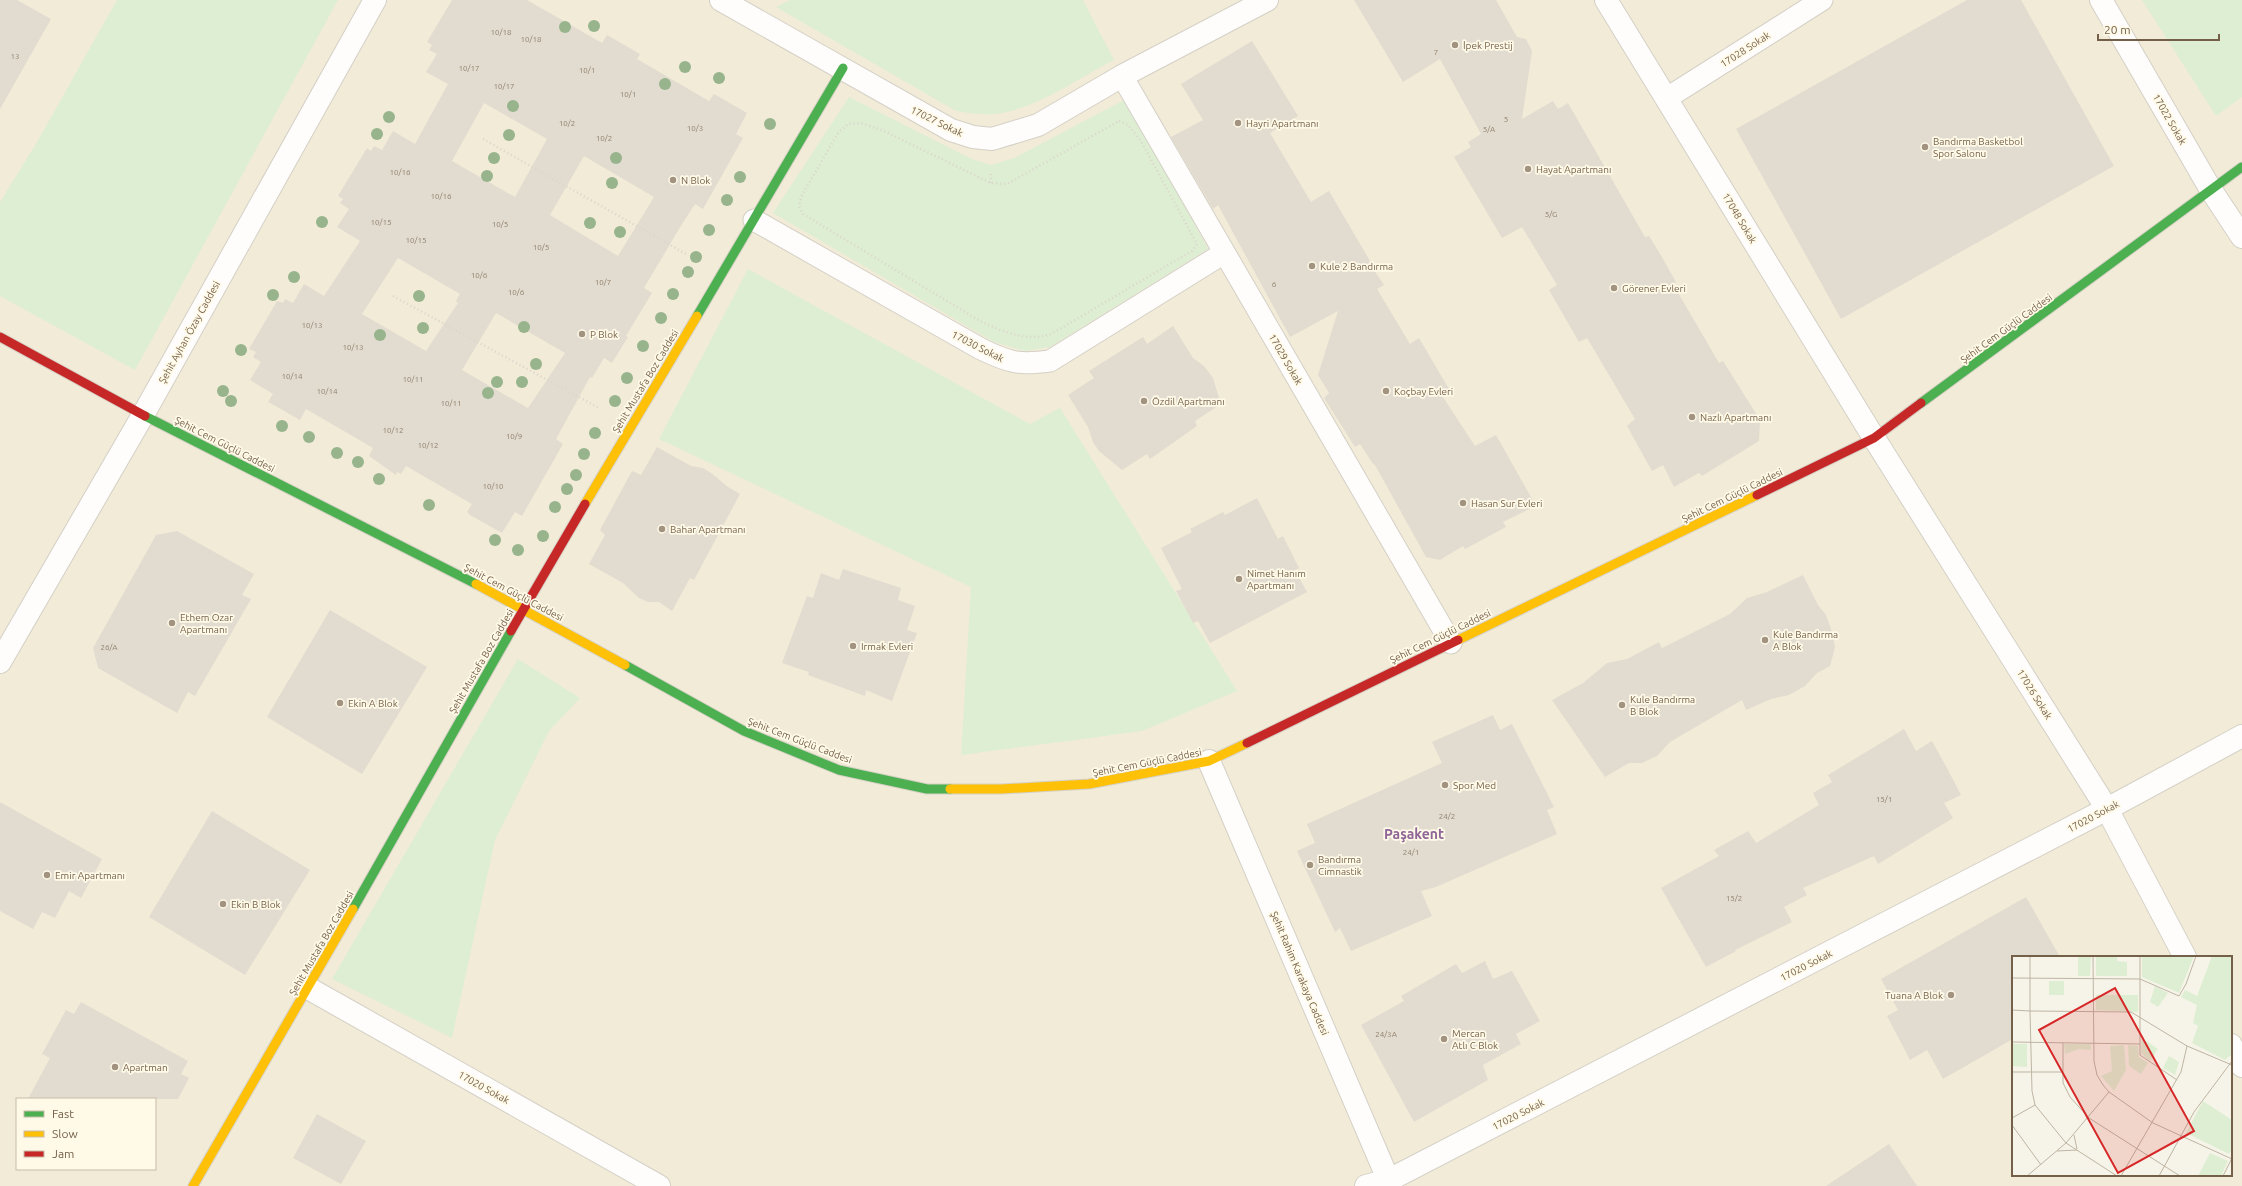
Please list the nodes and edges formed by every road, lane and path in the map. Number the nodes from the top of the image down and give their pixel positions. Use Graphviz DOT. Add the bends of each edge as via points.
graph roads {
  1 [pos="375,0"];
  2 [pos="721,0"];
  3 [pos="1267,0"];
  4 [pos="1606,0"];
  5 [pos="1822,0"];
  6 [pos="2100,0"];
  7 [pos="843,68"];
  8 [pos="1122,76"];
  9 [pos="1668,98"];
  10 [pos="483,139"];
  11 [pos="2242,167"];
  12 [pos="815,171"];
  13 [pos="2211,190"];
  14 [pos="754,220"];
  15 [pos="2242,237"];
  16 [pos="1224,253"];
  17 [pos="686,254"];
  18 [pos="393,296"];
  19 [pos="0,337"];
  20 [pos="599,408"];
  21 [pos="143,415"];
  22 [pos="1874,438"];
  23 [pos="524,608"];
  24 [pos="1451,643"];
  25 [pos="0,662"];
  26 [pos="2242,736"];
  27 [pos="1209,761"];
  28 [pos="2108,809"];
  29 [pos="2184,956"];
  30 [pos="308,988"];
  31 [pos="2232,1047"];
  32 [pos="2242,1066"];
  33 [pos="1390,1183"];
  34 [pos="193,1186"];
  35 [pos="659,1186"];
  36 [pos="1366,1186"];
  1 -- 21 [label="street, Şehit Ayhan Özay Caddesi"];
  2 -- 7 [label="street, 17027 Sokak"];
  3 -- 8 [label="street, 17027 Sokak"];
  4 -- 9 [label="street, 17048 Sokak"];
  5 -- 9 [label="lane, 17028 Sokak"];
  6 -- 13 [label="street, 17022 Sokak"];
  7 -- 8 [label="street, 17027 Sokak" via="951,130 973,137 992,139 1038,125"];
  7 -- 14 [label="street, Şehit Mustafa Boz Caddesi"];
  8 -- 16 [label="lane, 17029 Sokak"];
  9 -- 22 [label="street, 17048 Sokak"];
  10 -- 17 [label="path"];
  11 -- 13 [label="street, Şehit Cem Güçlü Caddesi"];
  12 -- 12 [label="path" via="838,133 848,124 861,123 882,130 991,183 1007,184 1119,121 1128,125 1141,140 1197,244 1192,251 1053,333 1041,338 1030,338 1003,332 980,321 803,214 799,206 801,198"];
  13 -- 15 [label="street, 17022 Sokak"];
  13 -- 22 [label="street, Şehit Cem Güçlü Caddesi"];
  14 -- 16 [label="lane, 17030 Sokak" via="982,349 1004,360 1025,365 1050,361"];
  14 -- 23 [label="street, Şehit Mustafa Boz Caddesi"];
  16 -- 24 [label="lane, 17029 Sokak"];
  18 -- 20 [label="path"];
  19 -- 21 [label="street, Şehit Cem Güçlü Caddesi"];
  21 -- 23 [label="street, Şehit Cem Güçlü Caddesi"];
  21 -- 25 [label="street, Şehit Ayhan Özay Caddesi"];
  22 -- 24 [label="street, Şehit Cem Güçlü Caddesi"];
  22 -- 28 [label="street, 17026 Sokak"];
  23 -- 27 [label="street, Şehit Cem Güçlü Caddesi" via="744,731 839,770 927,789 1001,789 1089,784"];
  23 -- 30 [label="street, Şehit Mustafa Boz Caddesi"];
  24 -- 27 [label="street, Şehit Cem Güçlü Caddesi"];
  26 -- 28 [label="street, 17020 Sokak"];
  27 -- 33 [label="street, Şehit Rahim Karakaya Caddesi"];
  28 -- 29 [label="street, 17026 Sokak"];
  28 -- 33 [label="street, 17020 Sokak"];
  30 -- 34 [label="street, Şehit Mustafa Boz Caddesi"];
  30 -- 35 [label="street, 17020 Sokak"];
  31 -- 32 [label="street"];
  33 -- 36 [label="street, 17020 Sokak"];
}
